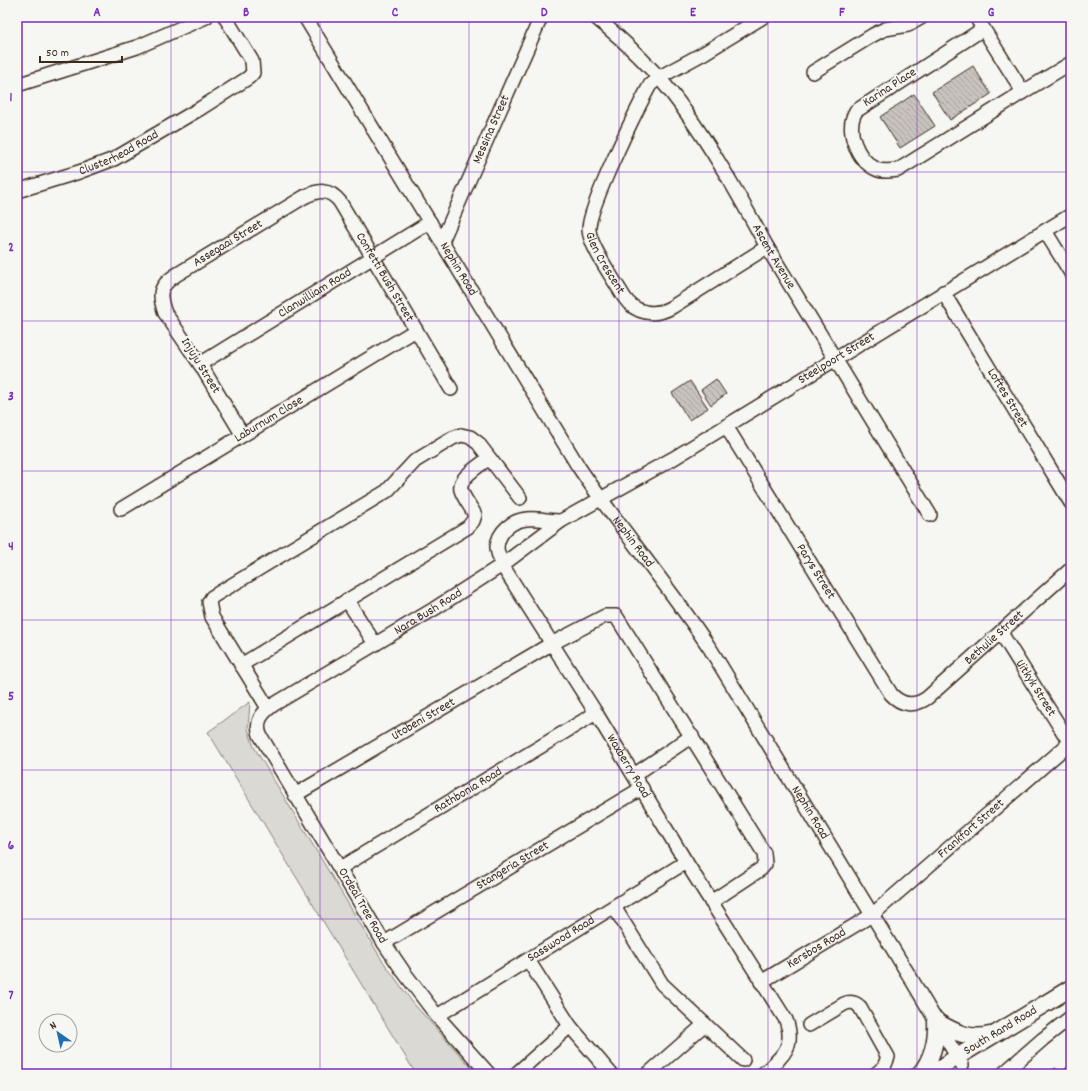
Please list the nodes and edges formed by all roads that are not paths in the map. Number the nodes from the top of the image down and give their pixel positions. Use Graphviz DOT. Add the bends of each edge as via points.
graph roads {
  1 [pos="206,17"];
  2 [pos="225,17"];
  3 [pos="305,17"];
  4 [pos="541,17"];
  5 [pos="595,17"];
  6 [pos="763,17"];
  7 [pos="922,17"];
  8 [pos="976,17"];
  9 [pos="983,29"];
  10 [pos="1071,63"];
  11 [pos="813,72"];
  12 [pos="658,78"];
  13 [pos="17,85"];
  14 [pos="1023,92"];
  15 [pos="17,191"];
  16 [pos="304,197"];
  17 [pos="1071,215"];
  18 [pos="430,222"];
  19 [pos="1045,231"];
  20 [pos="442,241"];
  21 [pos="767,248"];
  22 [pos="372,258"];
  23 [pos="1071,273"];
  24 [pos="943,292"];
  25 [pos="161,296"];
  26 [pos="416,330"];
  27 [pos="835,359"];
  28 [pos="200,364"];
  29 [pos="451,389"];
  30 [pos="726,426"];
  31 [pos="242,434"];
  32 [pos="489,458"];
  33 [pos="520,498"];
  34 [pos="601,499"];
  35 [pos="1071,503"];
  36 [pos="121,509"];
  37 [pos="930,515"];
  38 [pos="561,521"];
  39 [pos="502,565"];
  40 [pos="1071,569"];
  41 [pos="347,600"];
  42 [pos="1000,634"];
  43 [pos="375,644"];
  44 [pos="551,644"];
  45 [pos="242,665"];
  46 [pos="916,704"];
  47 [pos="268,708"];
  48 [pos="596,713"];
  49 [pos="258,724"];
  50 [pos="692,736"];
  51 [pos="1070,743"];
  52 [pos="634,775"];
  53 [pos="642,788"];
  54 [pos="295,795"];
  55 [pos="686,862"];
  56 [pos="340,868"];
  57 [pos="711,902"];
  58 [pos="614,907"];
  59 [pos="872,915"];
  60 [pos="384,943"];
  61 [pos="528,960"];
  62 [pos="762,982"];
  63 [pos="1071,988"];
  64 [pos="1071,999"];
  65 [pos="437,1016"];
  66 [pos="1071,1017"];
  67 [pos="937,1021"];
  68 [pos="705,1024"];
  69 [pos="809,1025"];
  70 [pos="570,1026"];
  71 [pos="998,1033"];
  72 [pos="743,1060"];
  73 [pos="959,1061"];
  74 [pos="517,1073"];
  75 [pos="489,1074"];
  76 [pos="611,1074"];
  77 [pos="648,1074"];
  78 [pos="763,1074"];
  79 [pos="876,1074"];
  80 [pos="920,1074"];
  81 [pos="932,1074"];
  82 [pos="948,1074"];
  83 [pos="1003,1074"];
  1 -- 13 [label="street" via="137,47"];
  2 -- 15 [label="street, Clusterhead Road" via="252,61 253,73 241,84 114,159"];
  3 -- 18 [label="street, Nephin Road"];
  4 -- 20 [label="street, Messina Street"];
  5 -- 12 [label="street, Ascent Avenue" via="622,39"];
  6 -- 12 [label="street" via="704,54"];
  7 -- 11 [label="street" via="908,25 886,29 873,35"];
  8 -- 9 [label="street"];
  9 -- 14 [label="street"];
  9 -- 14 [label="street, Karina Place" via="856,111 851,126 859,152 875,169 898,170"];
  10 -- 14 [label="street, Karina Place"];
  12 -- 21 [label="street, Ascent Avenue" via="680,104 705,142 748,211"];
  12 -- 21 [label="street, Glen Crescent" via="647,91 594,206 589,225 592,243 627,302 644,312 660,313"];
  16 -- 22 [label="street, Confetti Bush Street" via="320,191 335,196"];
  16 -- 25 [label="street, Assegaai Street" via="168,280 162,287"];
  17 -- 19 [label="street, Steelpoort Street"];
  18 -- 20 [label="street, Nephin Road"];
  18 -- 22 [label="street, Clanwilliam Road"];
  19 -- 23 [label="street"];
  19 -- 24 [label="street, Steelpoort Street"];
  20 -- 34 [label="street, Nephin Road" via="578,466"];
  21 -- 27 [label="street, Ascent Avenue"];
  22 -- 26 [label="street, Confetti Bush Street"];
  22 -- 28 [label="street, Clanwilliam Road"];
  24 -- 27 [label="street, Steelpoort Street"];
  24 -- 35 [label="street, Loftes Street"];
  25 -- 28 [label="street, Injuju Street" via="165,313"];
  26 -- 29 [label="street, Confetti Bush Street"];
  26 -- 31 [label="street, Laburnum Close"];
  27 -- 30 [label="street, Steelpoort Street"];
  27 -- 37 [label="street, Ascent Avenue"];
  28 -- 31 [label="street, Injuju Street"];
  30 -- 34 [label="street, Steelpoort Street"];
  30 -- 46 [label="street, Parys Street" via="891,694 900,702"];
  31 -- 36 [label="street, Laburnum Close"];
  32 -- 33 [label="street"];
  32 -- 41 [label="street" via="464,478 461,484 461,489 475,515 473,522"];
  32 -- 45 [label="street" via="470,437 461,435 453,438 415,461 386,491 215,594 209,602 209,610"];
  34 -- 38 [label="street, Nara Bush Road"];
  34 -- 59 [label="street, Nephin Road" via="687,612"];
  38 -- 39 [label="street, Nara Bush Road"];
  38 -- 39 [label="street, Waxberry Road" via="527,519 515,522 500,535 497,548"];
  39 -- 43 [label="street, Nara Bush Road"];
  39 -- 44 [label="street, Waxberry Road"];
  40 -- 42 [label="street, Bethulie Street"];
  41 -- 43 [label="street"];
  41 -- 45 [label="street"];
  42 -- 46 [label="street, Bethulie Street" via="927,698"];
  42 -- 51 [label="street, Uitkyk Street"];
  43 -- 47 [label="street, Nara Bush Road"];
  44 -- 48 [label="street, Waxberry Road"];
  44 -- 50 [label="street, Utobeni Street" via="605,616 616,616"];
  44 -- 54 [label="street, Utobeni Street"];
  45 -- 47 [label="street"];
  47 -- 49 [label="street, Nara Bush Road" via="260,716"];
  48 -- 52 [label="street, Waxberry Road"];
  48 -- 56 [label="street, Rathbonia Road"];
  49 -- 54 [label="street, Ordeal Tree Road" via="260,735"];
  50 -- 52 [label="street"];
  50 -- 57 [label="street" via="766,859 761,869"];
  51 -- 59 [label="street, Frankfort Street"];
  52 -- 53 [label="street, Waxberry Road"];
  53 -- 55 [label="street, Waxberry Road"];
  53 -- 60 [label="street, Stangeria Street"];
  54 -- 56 [label="street, Ordeal Tree Road"];
  55 -- 57 [label="street, Waxberry Road"];
  55 -- 58 [label="street, Sasswood Road"];
  56 -- 60 [label="street, Ordeal Tree Road"];
  57 -- 62 [label="street, Waxberry Road"];
  58 -- 61 [label="street, Sasswood Road"];
  58 -- 68 [label="street" via="662,984"];
  59 -- 62 [label="street, Kersbos Road"];
  59 -- 67 [label="street, Nephin Road"];
  60 -- 65 [label="street, Ordeal Tree Road"];
  61 -- 65 [label="street, Sasswood Road"];
  61 -- 70 [label="street"];
  62 -- 78 [label="street, Waxberry Road" via="790,1031 789,1043 784,1053"];
  63 -- 71 [label="main road, South Rand Road"];
  64 -- 73 [label="main road, South Rand Road"];
  65 -- 75 [label="street, Ordeal Tree Road"];
  66 -- 83 [label="street, South Rand Road"];
  67 -- 71 [label="main road" via="958,1034 971,1037"];
  67 -- 73 [label="street, Nephin Road"];
  67 -- 80 [label="main road" via="933,1053"];
  68 -- 72 [label="street"];
  68 -- 77 [label="street"];
  69 -- 79 [label="street" via="844,1004 856,1003 888,1057 884,1067"];
  70 -- 74 [label="street"];
  70 -- 76 [label="street"];
  71 -- 73 [label="main road, South Rand Road"];
  73 -- 81 [label="main road, South Rand Road"];
  73 -- 82 [label="main road, South Rand Road"];
}
